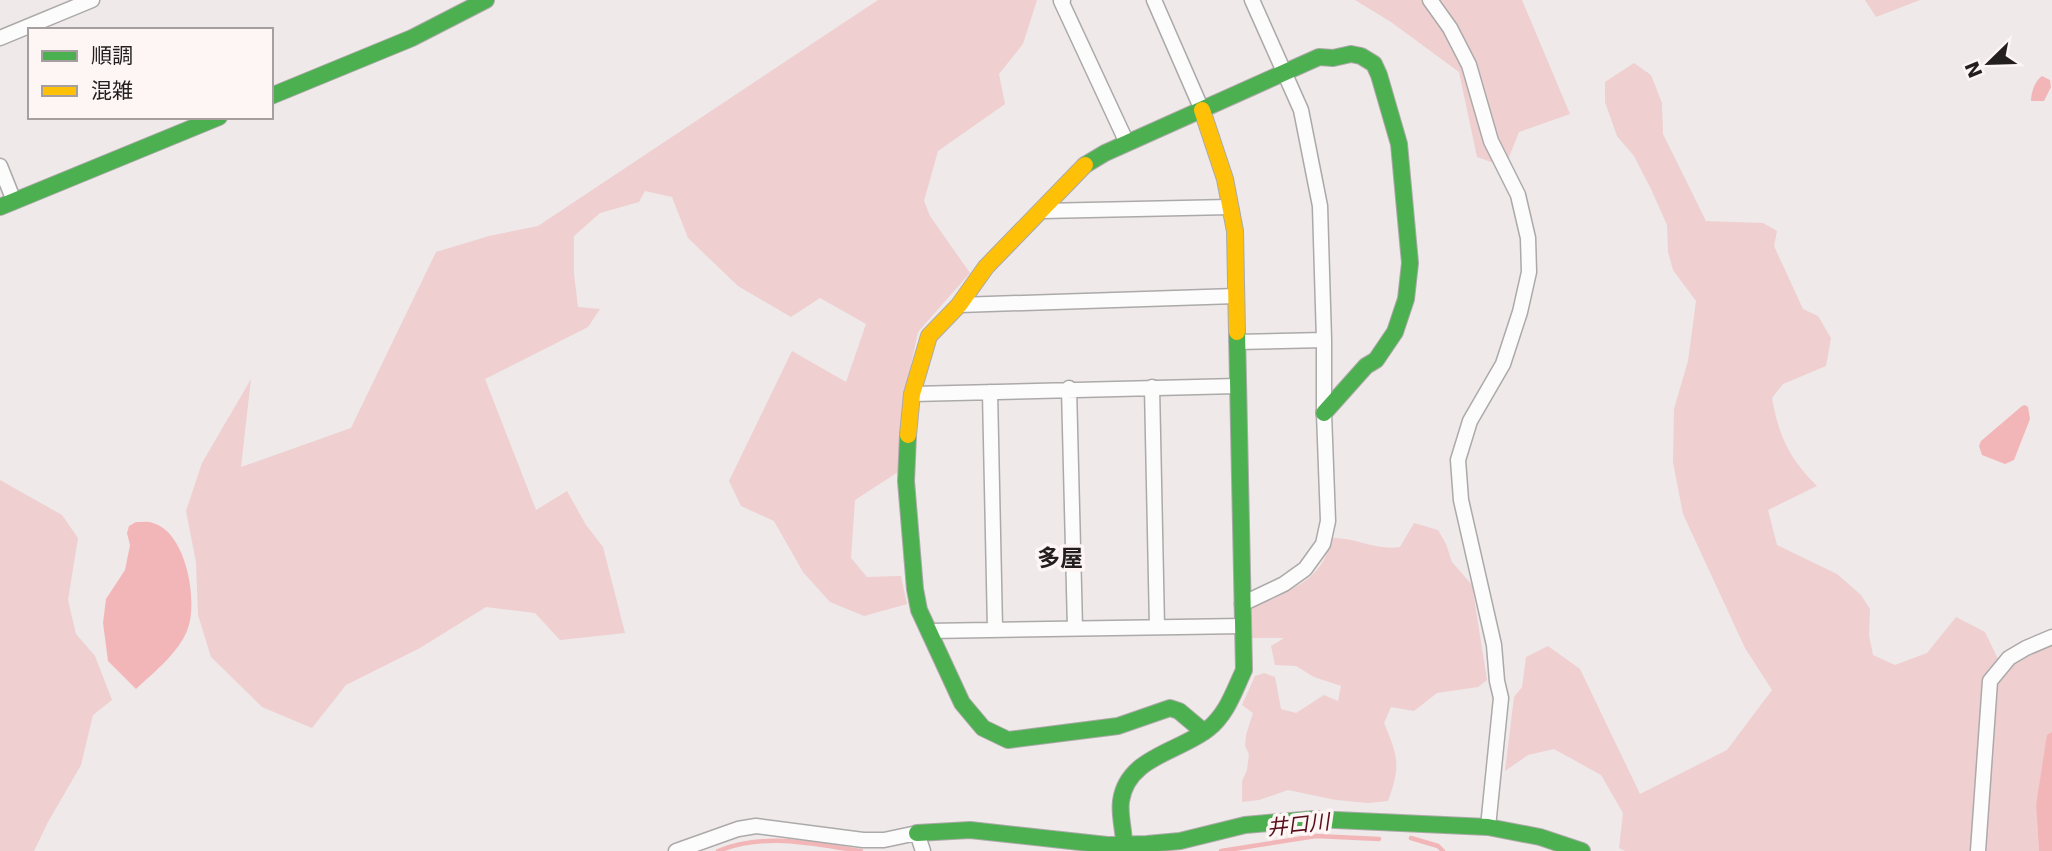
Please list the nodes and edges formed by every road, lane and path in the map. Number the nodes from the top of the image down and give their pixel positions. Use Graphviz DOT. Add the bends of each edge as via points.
graph roads {
  1 [pos="92,0"];
  2 [pos="486,0"];
  3 [pos="1063,0"];
  4 [pos="1154,0"];
  5 [pos="1252,0"];
  6 [pos="1430,0"];
  7 [pos="0,38"];
  8 [pos="1285,73"];
  9 [pos="273,95"];
  10 [pos="1202,110"];
  11 [pos="214,119"];
  12 [pos="1127,143"];
  13 [pos="0,166"];
  14 [pos="7,204"];
  15 [pos="1230,207"];
  16 [pos="1042,211"];
  17 [pos="1236,296"];
  18 [pos="959,305"];
  19 [pos="1324,340"];
  20 [pos="1237,342"];
  21 [pos="1237,386"];
  22 [pos="1152,387"];
  23 [pos="1069,388"];
  24 [pos="990,392"];
  25 [pos="912,394"];
  26 [pos="1324,413"];
  27 [pos="1242,604"];
  28 [pos="1243,626"];
  29 [pos="1157,627"];
  30 [pos="1075,628"];
  31 [pos="995,629"];
  32 [pos="929,631"];
  33 [pos="2052,637"];
  34 [pos="1204,732"];
  35 [pos="1488,827"];
  36 [pos="917,834"];
  37 [pos="1124,844"];
  38 [pos="676,851"];
  39 [pos="923,851"];
  40 [pos="1582,851"];
  41 [pos="1978,851"];
  1 -- 7 [label="street"];
  2 -- 9 [label="street" via="412,38"];
  3 -- 12 [label="street"];
  4 -- 10 [label="street"];
  5 -- 8 [label="street"];
  6 -- 35 [label="street" via="1469,65 1491,141 1518,195 1529,250 1523,300 1503,364 1470,421 1458,460 1461,500 1494,645 1501,698"];
  8 -- 10 [label="street"];
  8 -- 19 [label="street" via="1301,110 1320,206"];
  8 -- 26 [label="street" via="1318,57 1349,54 1374,64 1399,144 1409,231 1408,289 1395,332 1376,360"];
  10 -- 12 [label="street"];
  10 -- 15 [label="street"];
  11 -- 14 [label="street"];
  12 -- 16 [label="street" via="1081,167"];
  13 -- 14 [label="street"];
  15 -- 16 [label="street"];
  15 -- 17 [label="street"];
  16 -- 18 [label="street" via="986,267"];
  17 -- 18 [label="street"];
  17 -- 20 [label="street"];
  18 -- 25 [label="street" via="929,336"];
  19 -- 20 [label="street"];
  19 -- 26 [label="street"];
  20 -- 21 [label="street"];
  21 -- 22 [label="street"];
  21 -- 27 [label="street"];
  22 -- 23 [label="street"];
  22 -- 29 [label="street"];
  23 -- 24 [label="street"];
  23 -- 30 [label="street"];
  24 -- 25 [label="street"];
  24 -- 31 [label="street"];
  25 -- 32 [label="street" via="906,481 910,540 919,610"];
  26 -- 27 [label="street" via="1328,521 1322,544 1294,578"];
  27 -- 28 [label="street"];
  28 -- 29 [label="street"];
  28 -- 34 [label="street" via="1244,670 1220,718"];
  29 -- 30 [label="street"];
  30 -- 31 [label="street"];
  31 -- 32 [label="street"];
  32 -- 34 [label="street" via="962,703 983,727 1008,740 1118,726 1170,708"];
  33 -- 41 [label="street" via="2009,659 1990,681"];
  34 -- 37 [label="street" via="1147,762 1128,779 1121,801"];
  35 -- 37 [label="street" via="1304,819 1245,825 1180,841"];
  35 -- 40 [label="street"];
  36 -- 37 [label="street" via="970,830"];
  36 -- 38 [label="street" via="863,840 756,826"];
  36 -- 39 [label="street"];
}
